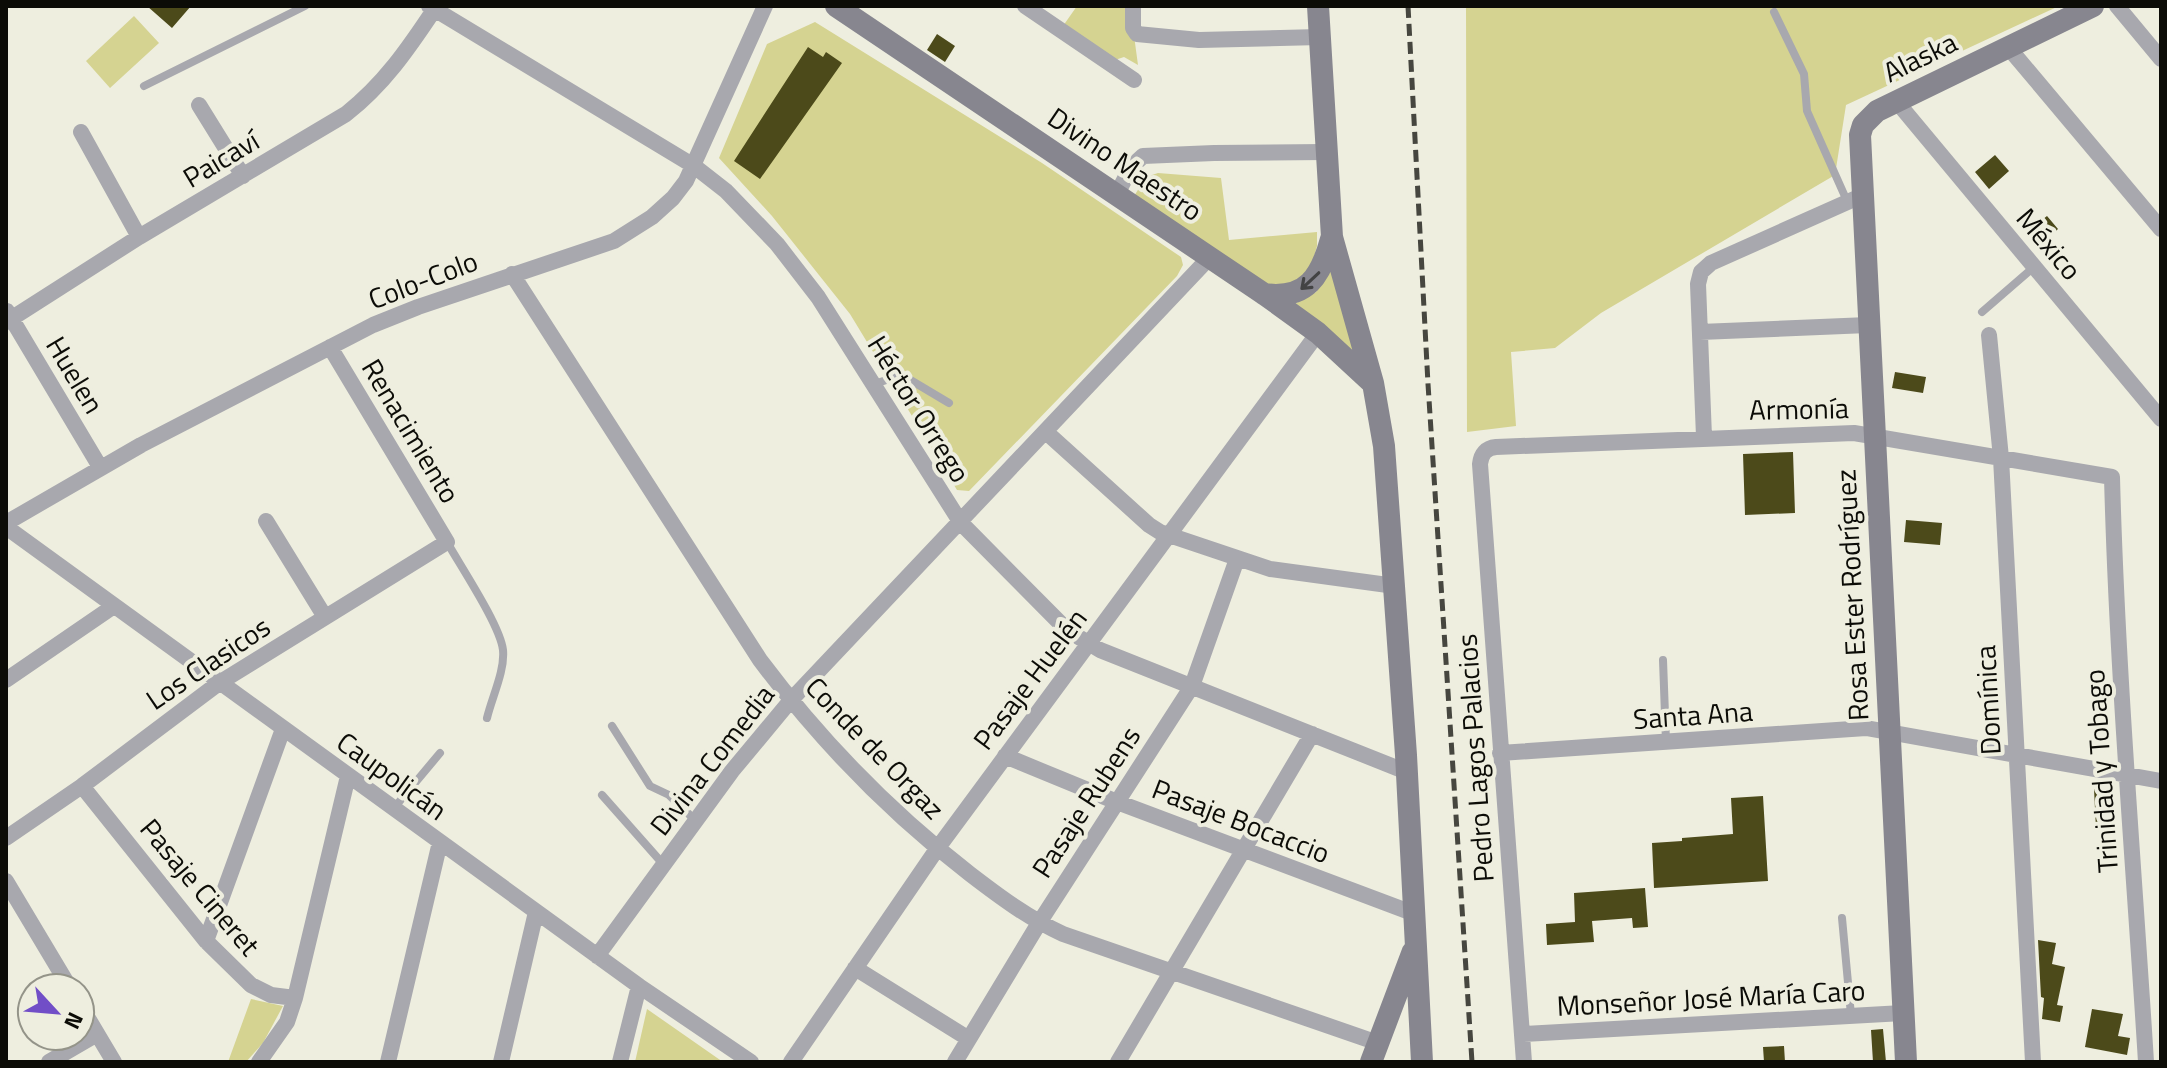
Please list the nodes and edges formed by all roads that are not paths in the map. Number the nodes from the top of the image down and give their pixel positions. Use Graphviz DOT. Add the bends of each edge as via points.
graph roads {
  1 [pos="305,6"];
  2 [pos="765,6"];
  3 [pos="1025,6"];
  4 [pos="1133,6"];
  5 [pos="1318,6"];
  6 [pos="2093,6"];
  7 [pos="2117,6"];
  8 [pos="840,7"];
  9 [pos="432,8"];
  10 [pos="1774,12"];
  11 [pos="1320,37"];
  12 [pos="2008,47"];
  13 [pos="2161,59"];
  14 [pos="1134,80"];
  15 [pos="144,86"];
  16 [pos="1897,102"];
  17 [pos="199,105"];
  18 [pos="1863,125"];
  19 [pos="81,132"];
  20 [pos="1325,152"];
  21 [pos="694,166"];
  22 [pos="243,176"];
  23 [pos="1117,194"];
  24 [pos="1854,199"];
  25 [pos="2161,229"];
  26 [pos="139,237"];
  27 [pos="1332,237"];
  28 [pos="1210,257"];
  29 [pos="2034,267"];
  30 [pos="512,274"];
  31 [pos="1264,294"];
  32 [pos="1982,312"];
  33 [pos="8,317"];
  34 [pos="1868,325"];
  35 [pos="1700,332"];
  36 [pos="1318,333"];
  37 [pos="1989,335"];
  38 [pos="330,347"];
  39 [pos="1373,383"];
  40 [pos="873,385"];
  41 [pos="949,403"];
  42 [pos="2161,419"];
  43 [pos="1046,432"];
  44 [pos="1873,435"];
  45 [pos="1704,437"];
  46 [pos="1485,451"];
  47 [pos="2001,458"];
  48 [pos="100,467"];
  49 [pos="2112,477"];
  50 [pos="266,521"];
  51 [pos="961,523"];
  52 [pos="6,525"];
  53 [pos="1169,535"];
  54 [pos="447,542"];
  55 [pos="1237,559"];
  56 [pos="1395,586"];
  57 [pos="114,606"];
  58 [pos="325,617"];
  59 [pos="1088,645"];
  60 [pos="1663,660"];
  61 [pos="6,680"];
  62 [pos="219,683"];
  63 [pos="1192,686"];
  64 [pos="791,700"];
  65 [pos="487,718"];
  66 [pos="612,726"];
  67 [pos="283,729"];
  68 [pos="1889,731"];
  69 [pos="1312,734"];
  70 [pos="1666,743"];
  71 [pos="440,753"];
  72 [pos="1500,753"];
  73 [pos="2017,755"];
  74 [pos="1005,756"];
  75 [pos="1407,772"];
  76 [pos="2128,775"];
  77 [pos="348,776"];
  78 [pos="2161,781"];
  79 [pos="82,786"];
  80 [pos="602,795"];
  81 [pos="1117,802"];
  82 [pos="393,809"];
  83 [pos="696,821"];
  84 [pos="6,838"];
  85 [pos="440,842"];
  86 [pos="937,849"];
  87 [pos="1244,850"];
  88 [pos="663,864"];
  89 [pos="6,881"];
  90 [pos="536,912"];
  91 [pos="1415,914"];
  92 [pos="1842,918"];
  93 [pos="1039,923"];
  94 [pos="206,941"];
  95 [pos="1416,942"];
  96 [pos="597,956"];
  97 [pos="855,968"];
  98 [pos="1173,971"];
  99 [pos="60,972"];
  100 [pos="639,986"];
  101 [pos="295,998"];
  102 [pos="1903,1013"];
  103 [pos="1851,1016"];
  104 [pos="97,1034"];
  105 [pos="1523,1034"];
  106 [pos="969,1039"];
  107 [pos="1375,1052"];
  108 [pos="49,1062"];
  109 [pos="114,1062"];
  110 [pos="259,1062"];
  111 [pos="388,1062"];
  112 [pos="501,1062"];
  113 [pos="620,1062"];
  114 [pos="751,1062"];
  115 [pos="791,1062"];
  116 [pos="955,1062"];
  117 [pos="1118,1062"];
  118 [pos="1422,1062"];
  119 [pos="1524,1062"];
  120 [pos="1906,1062"];
  121 [pos="2033,1062"];
  122 [pos="2146,1062"];
  1 -- 15 [label="lane"];
  2 -- 21 [label="street, Colo-Colo"];
  3 -- 14 [label="street"];
  4 -- 11 [label="street" via="1137,34 1199,40"];
  5 -- 11 [label="street"];
  6 -- 12 [label="street, Alaska"];
  7 -- 13 [label="street"];
  8 -- 23 [label="street, Divino Maestro"];
  9 -- 21 [label="street, Héctor Orrego"];
  9 -- 22 [label="street, Paicaví" via="392,70 363,100"];
  10 -- 24 [label="lane" via="1804,74 1807,111"];
  11 -- 20 [label="street"];
  12 -- 16 [label="street, Alaska"];
  12 -- 25 [label="street"];
  16 -- 18 [label="street, Alaska"];
  16 -- 29 [label="street, México"];
  17 -- 22 [label="street"];
  18 -- 24 [label="street, Rosa Ester Rodríguez"];
  19 -- 26 [label="street"];
  20 -- 23 [label="street" via="1143,156"];
  20 -- 27 [label="street"];
  21 -- 30 [label="street, Colo-Colo" via="673,198 627,234"];
  21 -- 40 [label="street, Héctor Orrego" via="726,191 790,259"];
  22 -- 26 [label="street, Paicaví"];
  23 -- 28 [label="street, Divino Maestro"];
  24 -- 34 [label="street, Rosa Ester Rodríguez"];
  24 -- 35 [label="street" via="1711,263 1698,284"];
  26 -- 33 [label="street, Paicaví"];
  27 -- 31 [label="street, one-way" via="1322,268 1310,283 1293,293"];
  27 -- 39 [label="street"];
  28 -- 31 [label="street, Divino Maestro"];
  28 -- 43 [label="street, Divina Comedia"];
  29 -- 32 [label="lane"];
  29 -- 42 [label="street, México"];
  30 -- 38 [label="street, Colo-Colo" via="395,316"];
  30 -- 64 [label="street, Conde de Orgaz" via="743,636"];
  31 -- 36 [label="street, Divino Maestro"];
  33 -- 48 [label="street, Huelen"];
  34 -- 35 [label="street"];
  34 -- 44 [label="street, Rosa Ester Rodríguez"];
  35 -- 45 [label="street"];
  36 -- 39 [label="street, Divino Maestro"];
  36 -- 53 [label="street, Pasaje Huelén"];
  37 -- 47 [label="street, Domínica"];
  38 -- 48 [label="street, Colo-Colo"];
  38 -- 54 [label="street, Renacimiento"];
  39 -- 56 [label="street" via="1384,446"];
  40 -- 41 [label="lane" via="902,375"];
  40 -- 51 [label="street, Héctor Orrego"];
  43 -- 51 [label="street, Divina Comedia"];
  43 -- 53 [label="street" via="1149,525"];
  44 -- 45 [label="street, Armonía"];
  44 -- 47 [label="street, Armonía"];
  44 -- 68 [label="street, Rosa Ester Rodríguez"];
  45 -- 46 [label="street, Armonía"];
  46 -- 72 [label="street, Pedro Lagos Palacios" via="1480,464"];
  47 -- 49 [label="street, Armonía"];
  47 -- 73 [label="street, Domínica"];
  48 -- 52 [label="street, Colo-Colo"];
  49 -- 76 [label="street, Trinidad y Tobago"];
  50 -- 58 [label="street"];
  51 -- 59 [label="street, Héctor Orrego" via="1057,621"];
  51 -- 64 [label="street, Divina Comedia"];
  52 -- 57 [label="street, Caupolicán"];
  53 -- 55 [label="street"];
  53 -- 59 [label="street, Pasaje Huelén"];
  54 -- 58 [label="street, Los Clasicos"];
  54 -- 65 [label="lane" via="503,649"];
  55 -- 56 [label="street" via="1287,572"];
  55 -- 63 [label="street, Pasaje Rubens"];
  56 -- 75 [label="street"];
  57 -- 61 [label="street"];
  57 -- 62 [label="street, Caupolicán"];
  58 -- 62 [label="street, Los Clasicos"];
  59 -- 63 [label="street, Héctor Orrego"];
  59 -- 74 [label="street, Pasaje Huelén"];
  60 -- 70 [label="lane"];
  62 -- 67 [label="street, Caupolicán"];
  62 -- 79 [label="street, Los Clasicos"];
  63 -- 69 [label="street, Héctor Orrego"];
  63 -- 81 [label="street, Pasaje Rubens"];
  64 -- 83 [label="street, Divina Comedia"];
  64 -- 86 [label="street, Conde de Orgaz" via="892,809"];
  66 -- 83 [label="lane" via="650,786 669,795"];
  67 -- 77 [label="street, Caupolicán"];
  67 -- 94 [label="street"];
  68 -- 70 [label="street, Santa Ana" via="1866,728"];
  68 -- 73 [label="street, Santa Ana"];
  68 -- 102 [label="street, Rosa Ester Rodríguez"];
  69 -- 75 [label="street, Héctor Orrego"];
  69 -- 87 [label="street"];
  70 -- 72 [label="street, Santa Ana"];
  71 -- 82 [label="lane"];
  72 -- 105 [label="street, Pedro Lagos Palacios"];
  73 -- 76 [label="street, Santa Ana"];
  73 -- 121 [label="street, Domínica"];
  74 -- 81 [label="street, Pasaje Bocaccio"];
  74 -- 86 [label="street, Pasaje Huelén"];
  75 -- 91 [label="street"];
  76 -- 78 [label="street, Santa Ana"];
  76 -- 122 [label="street, Trinidad y Tobago"];
  77 -- 82 [label="street, Caupolicán"];
  77 -- 101 [label="street"];
  79 -- 84 [label="street, Los Clasicos"];
  79 -- 94 [label="street, Pasaje Cineret"];
  80 -- 88 [label="lane"];
  81 -- 87 [label="street, Pasaje Bocaccio"];
  81 -- 93 [label="street, Pasaje Rubens"];
  82 -- 85 [label="street, Caupolicán"];
  83 -- 88 [label="street, Divina Comedia"];
  85 -- 90 [label="street, Caupolicán"];
  85 -- 111 [label="street"];
  86 -- 93 [label="street, Conde de Orgaz"];
  86 -- 97 [label="street, Pasaje Huelén"];
  87 -- 91 [label="street, Pasaje Bocaccio"];
  87 -- 98 [label="street"];
  88 -- 96 [label="street, Divina Comedia"];
  89 -- 99 [label="street"];
  90 -- 96 [label="street, Caupolicán"];
  90 -- 112 [label="street"];
  91 -- 95 [label="street"];
  92 -- 103 [label="lane"];
  93 -- 98 [label="street, Conde de Orgaz"];
  93 -- 106 [label="street, Pasaje Rubens"];
  94 -- 101 [label="street, Pasaje Cineret" via="251,985"];
  95 -- 107 [label="street"];
  95 -- 118 [label="street"];
  96 -- 100 [label="street, Caupolicán"];
  97 -- 106 [label="street"];
  97 -- 115 [label="street, Pasaje Huelén"];
  98 -- 107 [label="street, Conde de Orgaz"];
  98 -- 117 [label="street"];
  100 -- 113 [label="street"];
  100 -- 114 [label="street, Caupolicán"];
  101 -- 110 [label="street" via="287,1022"];
  102 -- 103 [label="street, Monseñor José María Caro"];
  102 -- 120 [label="street, Rosa Ester Rodríguez"];
  103 -- 105 [label="street, Monseñor José María Caro"];
  104 -- 108 [label="street"];
  104 -- 109 [label="street"];
  105 -- 119 [label="street, Pedro Lagos Palacios"];
  106 -- 116 [label="street, Pasaje Rubens"];
}
